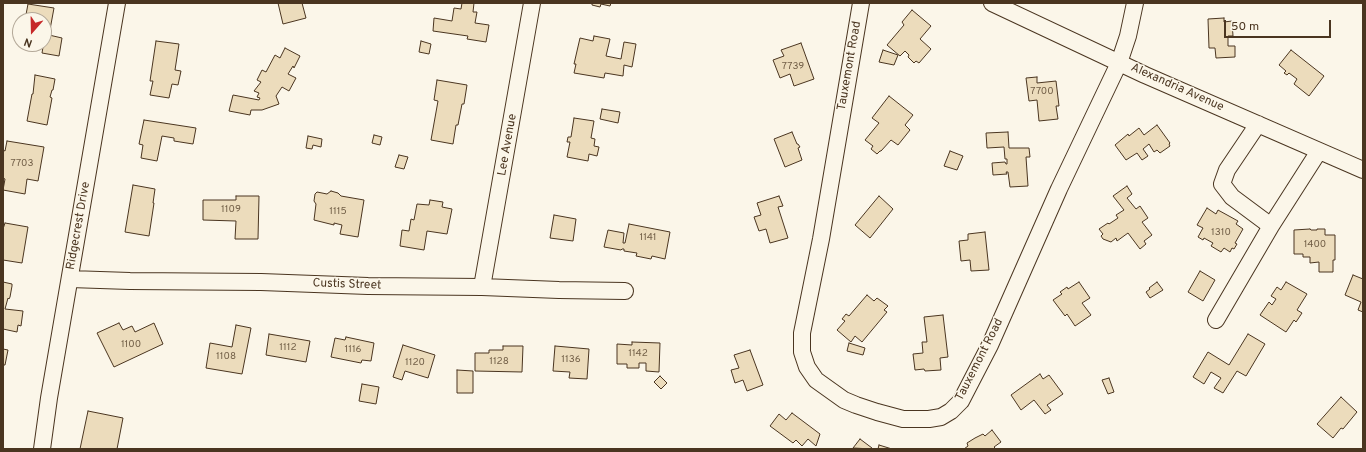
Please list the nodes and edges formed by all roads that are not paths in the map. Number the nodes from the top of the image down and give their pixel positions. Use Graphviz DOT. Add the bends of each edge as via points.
graph roads {
  1 [pos="117,3"];
  2 [pos="532,3"];
  3 [pos="861,3"];
  4 [pos="992,3"];
  5 [pos="1135,3"];
  6 [pos="1119,63"];
  7 [pos="1258,124"];
  8 [pos="1319,151"];
  9 [pos="1363,170"];
  10 [pos="1271,226"];
  11 [pos="70,279"];
  12 [pos="482,287"];
  13 [pos="625,291"];
  14 [pos="1216,320"];
  15 [pos="42,449"];
  1 -- 11 [label="street, Ridgecrest Drive"];
  2 -- 12 [label="street, Lee Avenue"];
  3 -- 6 [label="street, Tauxemont Road" via="821,239 802,333 802,352 807,367 816,380 832,392 856,405 903,419 941,417 951,411 964,396 990,345 1059,189"];
  4 -- 6 [label="street, Alexandria Avenue"];
  5 -- 6 [label="street, Tauxemont Road"];
  6 -- 7 [label="street, Alexandria Avenue"];
  7 -- 8 [label="street, Alexandria Avenue"];
  7 -- 10 [label="street" via="1227,170 1222,184 1232,197"];
  8 -- 9 [label="street, Alexandria Avenue"];
  8 -- 10 [label="street"];
  10 -- 14 [label="street"];
  11 -- 12 [label="street, Custis Street"];
  11 -- 15 [label="street, Ridgecrest Drive"];
  12 -- 13 [label="street, Custis Street"];
}
